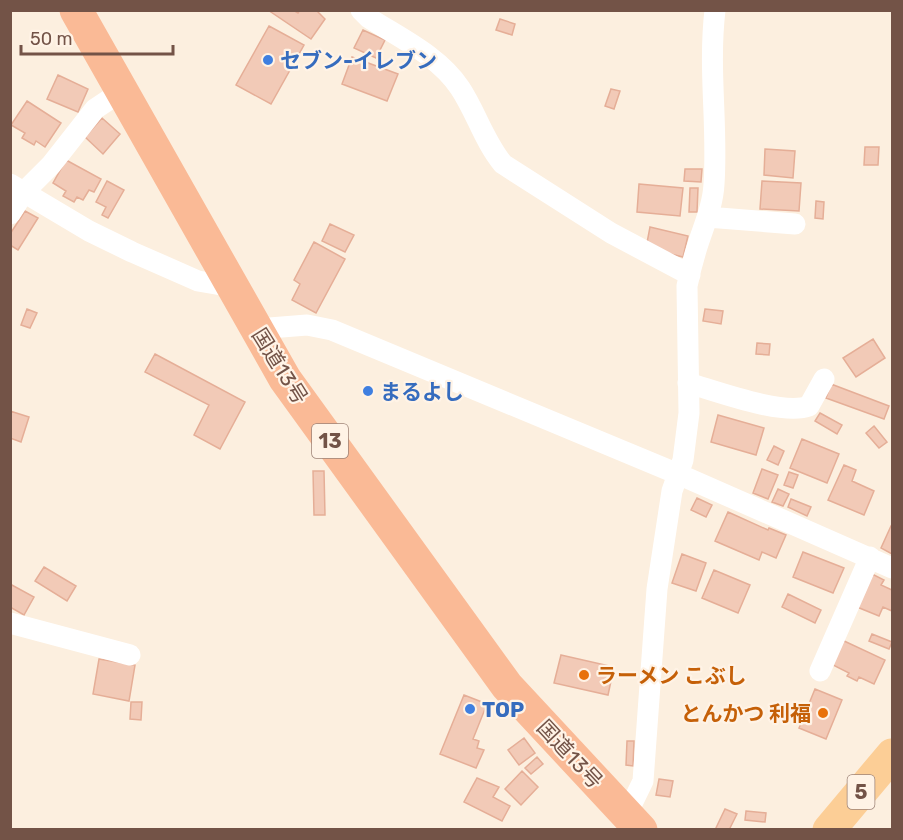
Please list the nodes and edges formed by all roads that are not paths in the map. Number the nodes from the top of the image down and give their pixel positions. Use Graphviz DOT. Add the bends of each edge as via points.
graph roads {
  1 [pos="76,10"];
  2 [pos="361,10"];
  3 [pos="716,10"];
  4 [pos="122,91"];
  5 [pos="17,188"];
  6 [pos="10,214"];
  7 [pos="707,217"];
  8 [pos="795,224"];
  9 [pos="690,275"];
  10 [pos="233,287"];
  11 [pos="257,329"];
  12 [pos="824,379"];
  13 [pos="688,383"];
  14 [pos="678,474"];
  15 [pos="870,557"];
  16 [pos="892,568"];
  17 [pos="10,623"];
  18 [pos="129,655"];
  19 [pos="820,671"];
  20 [pos="892,755"];
  21 [pos="634,822"];
  22 [pos="829,830"];
  1 -- 4 [label="highway, 国道13号 / 13"];
  2 -- 9 [label="street" via="440,64 460,88 492,151 503,164 610,233"];
  3 -- 7 [label="street" via="711,44 714,187"];
  4 -- 5 [label="street" via="95,109 51,165"];
  4 -- 10 [label="highway, 国道13号 / 13"];
  5 -- 6 [label="street"];
  5 -- 10 [label="street" via="132,252 198,281"];
  7 -- 8 [label="street"];
  7 -- 9 [label="street"];
  9 -- 13 [label="street"];
  10 -- 11 [label="highway, 国道13号 / 13"];
  11 -- 14 [label="street" via="308,325 332,330"];
  11 -- 21 [label="highway, 国道13号 / 13" via="285,379 507,686"];
  12 -- 13 [label="street" via="809,406 800,409 783,409"];
  13 -- 14 [label="street" via="689,413"];
  14 -- 15 [label="street"];
  14 -- 21 [label="street" via="657,589 643,782"];
  15 -- 16 [label="street"];
  15 -- 19 [label="street"];
  17 -- 18 [label="street"];
  20 -- 22 [label="main road, 5"];
}
